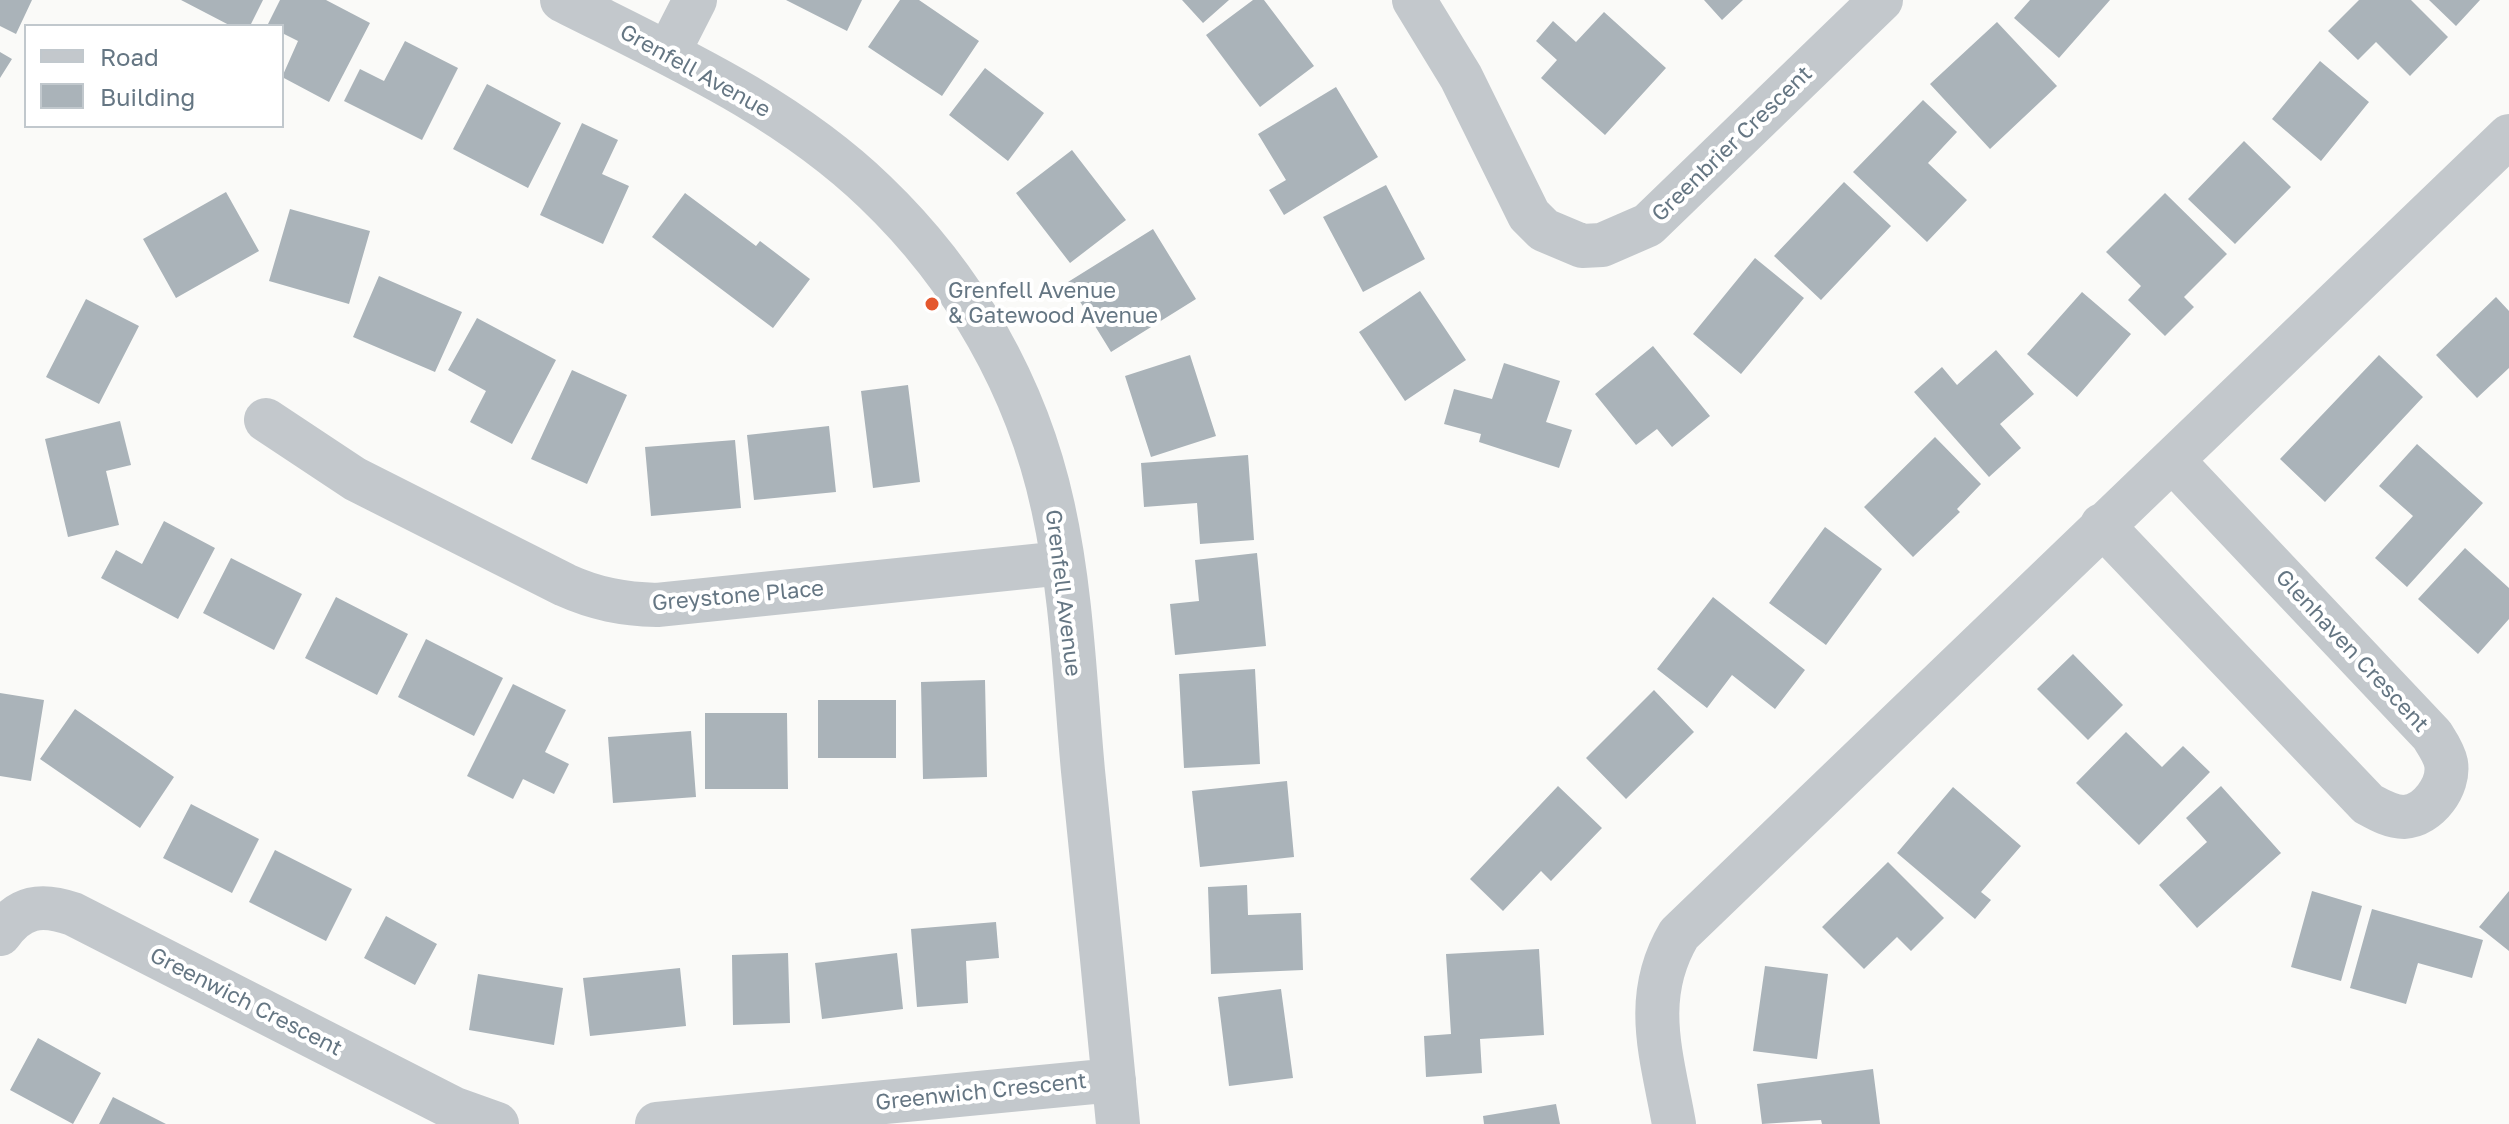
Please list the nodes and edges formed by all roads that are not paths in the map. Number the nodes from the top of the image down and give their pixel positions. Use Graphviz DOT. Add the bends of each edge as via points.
graph roads {
  1 [pos="562,0"];
  2 [pos="695,0"];
  3 [pos="1414,0"];
  4 [pos="1881,0"];
  5 [pos="668,53"];
  6 [pos="2509,136"];
  7 [pos="266,420"];
  8 [pos="2172,460"];
  9 [pos="2102,525"];
  10 [pos="1063,563"];
  11 [pos="0,934"];
  12 [pos="1114,1080"];
  13 [pos="497,1124"];
  14 [pos="657,1124"];
  15 [pos="1118,1124"];
  16 [pos="1674,1124"];
  1 -- 5 [label="street, Grenfell Avenue"];
  2 -- 5 [label="street"];
  3 -- 4 [label="street, Greenbrier Crescent" via="1461,77 1529,215 1561,240 1582,246 1602,245 1648,225"];
  5 -- 10 [label="street, Grenfell Avenue" via="753,100 833,156 874,192 956,286 994,346 1017,397 1038,452"];
  6 -- 8 [label="street"];
  7 -- 10 [label="street, Greystone Place" via="355,479 565,585 625,604"];
  8 -- 9 [label="street"];
  8 -- 9 [label="street, Glenhaven Crescent" via="2432,735 2446,764 2445,779 2421,812 2404,817 2368,804"];
  9 -- 16 [label="street" via="1679,934 1663,965 1656,1005"];
  10 -- 12 [label="street, Grenfell Avenue"];
  11 -- 13 [label="street, Greenwich Crescent" via="25,909 44,906 73,914 455,1109"];
  12 -- 14 [label="street, Greenwich Crescent"];
  12 -- 15 [label="street, Grenfell Avenue"];
}
